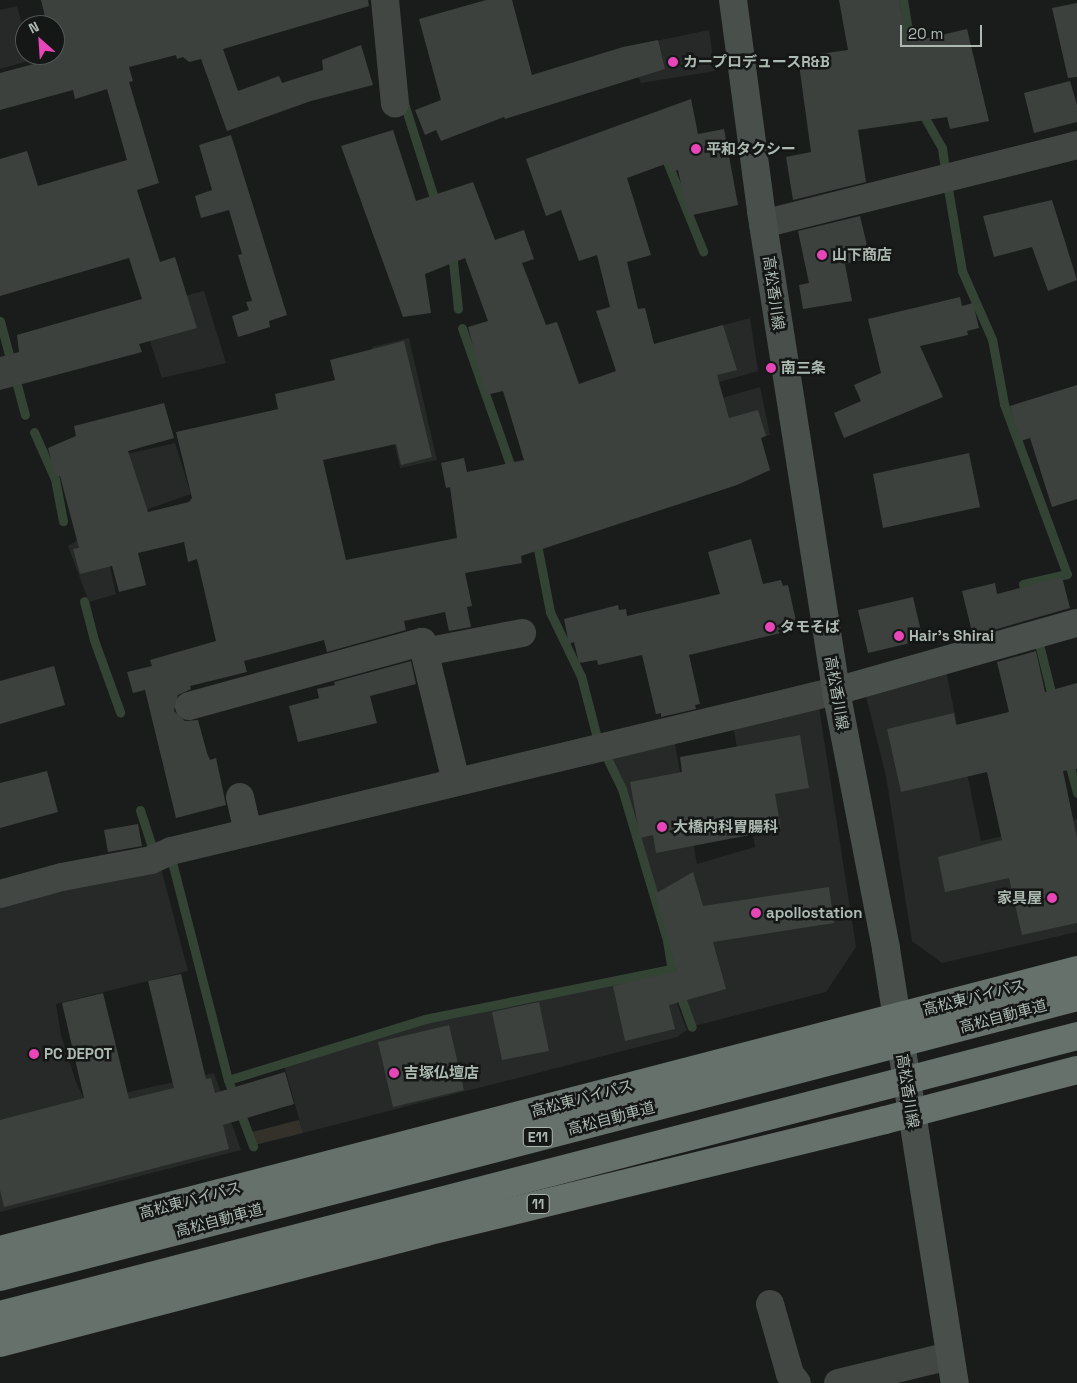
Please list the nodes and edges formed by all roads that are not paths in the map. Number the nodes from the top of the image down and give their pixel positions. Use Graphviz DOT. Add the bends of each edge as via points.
graph roads {
  1 [pos="385,0"];
  2 [pos="733,0"];
  3 [pos="395,104"];
  4 [pos="1077,146"];
  5 [pos="763,224"];
  6 [pos="1077,623"];
  7 [pos="522,633"];
  8 [pos="425,652"];
  9 [pos="836,691"];
  10 [pos="189,706"];
  11 [pos="456,781"];
  12 [pos="240,797"];
  13 [pos="248,832"];
  14 [pos="0,894"];
  15 [pos="1077,970"];
  16 [pos="1077,996"];
  17 [pos="897,1016"];
  18 [pos="1077,1036"];
  19 [pos="1077,1070"];
  20 [pos="912,1113"];
  21 [pos="0,1250"];
  22 [pos="0,1277"];
  23 [pos="770,1304"];
  24 [pos="0,1315"];
  25 [pos="0,1343"];
  26 [pos="950,1356"];
  27 [pos="797,1383"];
  28 [pos="838,1383"];
  29 [pos="955,1383"];
  1 -- 3 [label="street"];
  2 -- 5 [label="main road, 高松香川線"];
  4 -- 5 [label="street"];
  5 -- 9 [label="main road, 高松香川線"];
  6 -- 9 [label="main road"];
  7 -- 8 [label="street"];
  8 -- 10 [label="street" via="422,642"];
  8 -- 11 [label="street"];
  9 -- 11 [label="street"];
  9 -- 17 [label="main road, 高松香川線"];
  11 -- 13 [label="street"];
  12 -- 13 [label="street"];
  13 -- 14 [label="street" via="171,850 151,860 62,877"];
  15 -- 17 [label="highway, 高松東バイパス"];
  16 -- 22 [label="highway, 高松自動車道 / E11, bridge"];
  17 -- 20 [label="main road, 高松香川線"];
  17 -- 21 [label="highway, 高松東バイパス"];
  18 -- 24 [label="highway, E11, bridge"];
  19 -- 20 [label="highway, 11"];
  20 -- 25 [label="highway, 11" via="426,1232"];
  20 -- 26 [label="main road, 高松香川線"];
  23 -- 27 [label="street" via="790,1374"];
  26 -- 28 [label="street"];
  26 -- 29 [label="main road, 高松香川線"];
}
